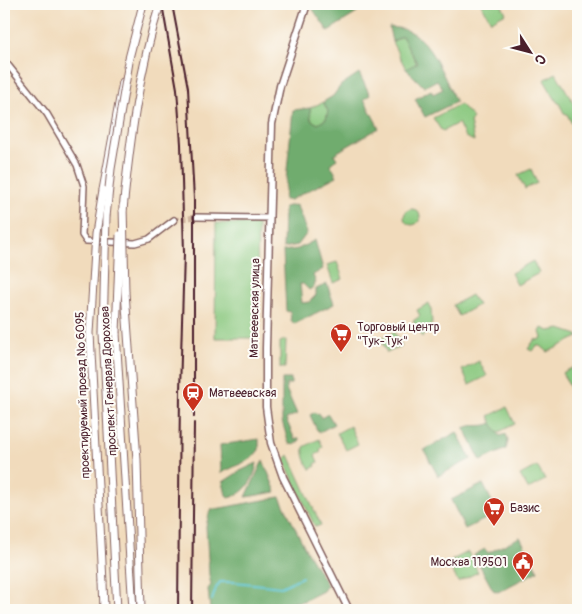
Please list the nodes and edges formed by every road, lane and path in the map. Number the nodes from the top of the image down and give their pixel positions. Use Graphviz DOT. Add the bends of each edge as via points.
graph roads {
  1 [pos="143,4"];
  2 [pos="160,4"];
  3 [pos="307,4"];
  4 [pos="4,60"];
  5 [pos="129,62"];
  6 [pos="123,206"];
  7 [pos="196,217"];
  8 [pos="269,218"];
  9 [pos="174,220"];
  10 [pos="578,606"];
  11 [pos="104,610"];
  12 [pos="117,610"];
  13 [pos="133,610"];
  14 [pos="141,610"];
  15 [pos="350,610"];
  16 [pos="571,610"];
  1 -- 5 [label="main road, проспект Генерала Дорохова"];
  2 -- 6 [label="main road, проспект Генерала Дорохова, bridge" via="143,72"];
  3 -- 8 [label="street, Матвеевская улица" via="274,110"];
  4 -- 9 [label="street" via="47,114 76,165 84,186 82,235 86,241 135,243 149,239"];
  5 -- 11 [label="main road, проектируемый проезд № 6095, bridge" via="119,95 96,233 90,324"];
  5 -- 12 [label="main road, проспект Генерала Дорохова, bridge" via="107,207 103,333"];
  6 -- 13 [label="main road, проспект Генерала Дорохова, bridge" via="116,333"];
  6 -- 14 [label="main road, bridge" via="125,292 137,460"];
  7 -- 8 [label="street"];
  8 -- 15 [label="street, Матвеевская улица" via="266,379 269,433 292,498"];
  10 -- 16 [label="street"];
}
